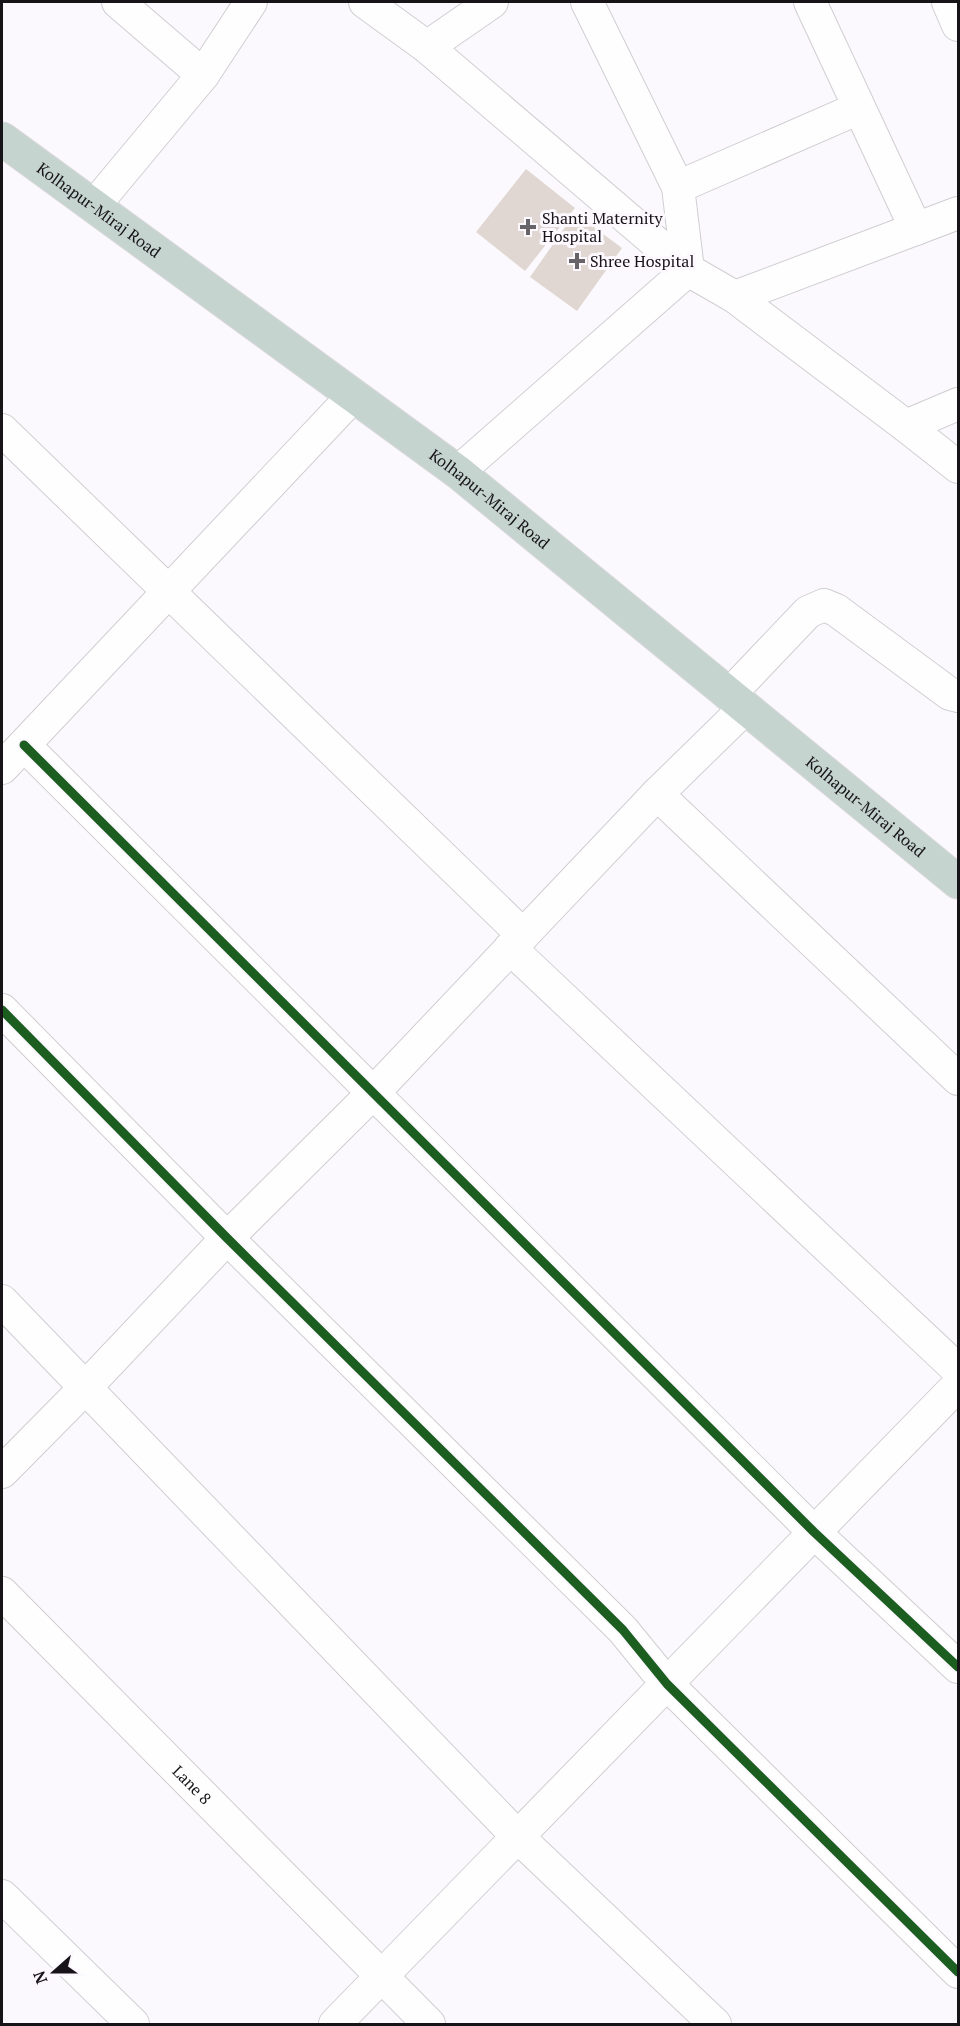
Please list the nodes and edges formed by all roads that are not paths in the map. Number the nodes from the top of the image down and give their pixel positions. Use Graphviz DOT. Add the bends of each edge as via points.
graph roads {
  1 [pos="118,2"];
  2 [pos="251,2"];
  3 [pos="365,2"];
  4 [pos="492,2"];
  5 [pos="587,2"];
  6 [pos="810,2"];
  7 [pos="948,2"];
  8 [pos="958,25"];
  9 [pos="427,46"];
  10 [pos="203,75"];
  11 [pos="859,108"];
  12 [pos="2,139"];
  13 [pos="678,187"];
  14 [pos="94,206"];
  15 [pos="958,213"];
  16 [pos="916,229"];
  17 [pos="688,270"];
  18 [pos="735,297"];
  19 [pos="353,396"];
  20 [pos="958,404"];
  21 [pos="906,426"];
  22 [pos="2,430"];
  23 [pos="958,467"];
  24 [pos="458,472"];
  25 [pos="167,593"];
  26 [pos="958,696"];
  27 [pos="737,702"];
  28 [pos="24,745"];
  29 [pos="2,768"];
  30 [pos="657,794"];
  31 [pos="958,882"];
  32 [pos="517,942"];
  33 [pos="2,1010"];
  34 [pos="958,1079"];
  35 [pos="374,1092"];
  36 [pos="227,1238"];
  37 [pos="2,1301"];
  38 [pos="958,1370"];
  39 [pos="958,1385"];
  40 [pos="86,1388"];
  41 [pos="2,1472"];
  42 [pos="814,1532"];
  43 [pos="2,1593"];
  44 [pos="958,1667"];
  45 [pos="667,1684"];
  46 [pos="518,1837"];
  47 [pos="2,1896"];
  48 [pos="958,1971"];
  49 [pos="381,1977"];
  50 [pos="133,2025"];
  51 [pos="335,2025"];
  52 [pos="429,2025"];
  53 [pos="715,2025"];
  1 -- 10 [label="street"];
  2 -- 10 [label="street"];
  3 -- 9 [label="street"];
  4 -- 9 [label="street"];
  5 -- 13 [label="street"];
  6 -- 11 [label="street"];
  7 -- 8 [label="street"];
  9 -- 17 [label="street"];
  10 -- 14 [label="street"];
  11 -- 13 [label="street"];
  11 -- 16 [label="street"];
  12 -- 14 [label="highway, Kolhapur-Miraj Road"];
  13 -- 17 [label="street"];
  14 -- 19 [label="highway, Kolhapur-Miraj Road"];
  15 -- 16 [label="street"];
  16 -- 18 [label="street"];
  17 -- 18 [label="street"];
  17 -- 24 [label="street"];
  18 -- 21 [label="street"];
  19 -- 24 [label="highway, Kolhapur-Miraj Road"];
  19 -- 25 [label="street"];
  20 -- 21 [label="street"];
  21 -- 23 [label="street"];
  22 -- 25 [label="street"];
  24 -- 27 [label="highway, Kolhapur-Miraj Road"];
  25 -- 28 [label="street"];
  25 -- 32 [label="street"];
  26 -- 27 [label="street" via="824,605 808,612"];
  27 -- 30 [label="street"];
  27 -- 31 [label="highway, Kolhapur-Miraj Road"];
  28 -- 29 [label="street"];
  28 -- 35 [label="street"];
  30 -- 32 [label="street"];
  30 -- 34 [label="street"];
  32 -- 35 [label="street"];
  32 -- 38 [label="street"];
  33 -- 36 [label="street"];
  35 -- 36 [label="street"];
  35 -- 42 [label="street"];
  36 -- 40 [label="street"];
  36 -- 45 [label="street" via="623,1630"];
  37 -- 40 [label="street"];
  39 -- 42 [label="street"];
  40 -- 41 [label="street"];
  40 -- 46 [label="street"];
  42 -- 44 [label="street"];
  42 -- 45 [label="street"];
  43 -- 49 [label="street, Lane 8"];
  45 -- 46 [label="street"];
  45 -- 48 [label="street"];
  46 -- 49 [label="street"];
  46 -- 53 [label="street"];
  47 -- 50 [label="street"];
  49 -- 51 [label="street"];
  49 -- 52 [label="street, Lane 8"];
}
